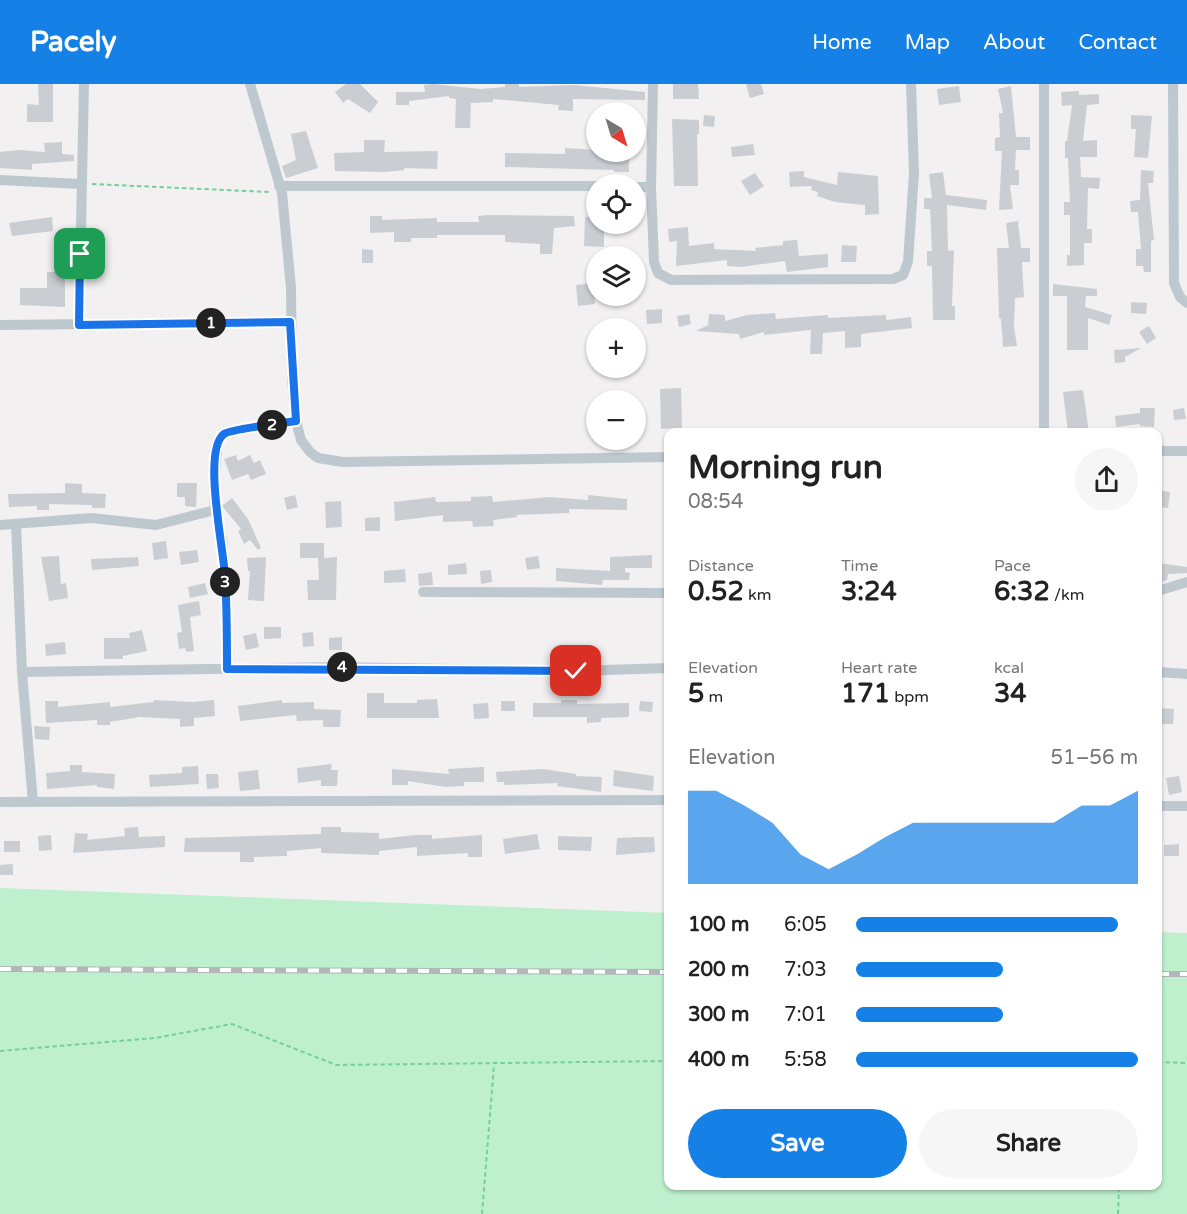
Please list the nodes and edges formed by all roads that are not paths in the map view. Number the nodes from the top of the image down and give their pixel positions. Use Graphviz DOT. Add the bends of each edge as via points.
graph roads {
  1 [pos="84,84"];
  2 [pos="250,84"];
  3 [pos="653,84"];
  4 [pos="911,84"];
  5 [pos="1044,84"];
  6 [pos="1173,84"];
  7 [pos="0,180"];
  8 [pos="80,184"];
  9 [pos="586,186"];
  10 [pos="646,187"];
  11 [pos="651,187"];
  12 [pos="280,189"];
  13 [pos="1187,303"];
  14 [pos="290,322"];
  15 [pos="79,325"];
  16 [pos="0,326"];
  17 [pos="296,421"];
  18 [pos="1044,428"];
  19 [pos="1162,451"];
  20 [pos="1187,451"];
  21 [pos="664,457"];
  22 [pos="215,510"];
  23 [pos="16,524"];
  24 [pos="0,525"];
  25 [pos="1187,582"];
  26 [pos="1162,590"];
  27 [pos="423,592"];
  28 [pos="664,593"];
  29 [pos="664,668"];
  30 [pos="227,669"];
  31 [pos="22,672"];
  32 [pos="1162,672"];
  33 [pos="1187,674"];
  34 [pos="664,800"];
  35 [pos="0,802"];
  36 [pos="33,802"];
  37 [pos="1162,806"];
  38 [pos="1187,806"];
  1 -- 8 [label="street"];
  2 -- 12 [label="street"];
  3 -- 11 [label="street"];
  4 -- 11 [label="street" via="914,173 908,261 903,274 893,279 671,280 658,273 654,262"];
  5 -- 18 [label="street"];
  6 -- 13 [label="street" via="1174,283"];
  7 -- 8 [label="street"];
  8 -- 15 [label="street"];
  9 -- 12 [label="street"];
  10 -- 11 [label="street"];
  12 -- 14 [label="street" via="291,288"];
  14 -- 15 [label="street"];
  14 -- 17 [label="street"];
  15 -- 16 [label="street"];
  17 -- 21 [label="street" via="300,440 310,452 318,458 344,462"];
  17 -- 22 [label="street" via="223,434 216,447"];
  19 -- 20 [label="street"];
  22 -- 23 [label="street" via="156,525 91,518"];
  22 -- 30 [label="street" via="225,567"];
  23 -- 24 [label="street"];
  23 -- 31 [label="street"];
  25 -- 26 [label="street"];
  27 -- 28 [label="street"];
  29 -- 30 [label="street"];
  30 -- 31 [label="street"];
  31 -- 36 [label="street"];
  32 -- 33 [label="street"];
  34 -- 36 [label="street"];
  35 -- 36 [label="street"];
  37 -- 38 [label="street"];
}
